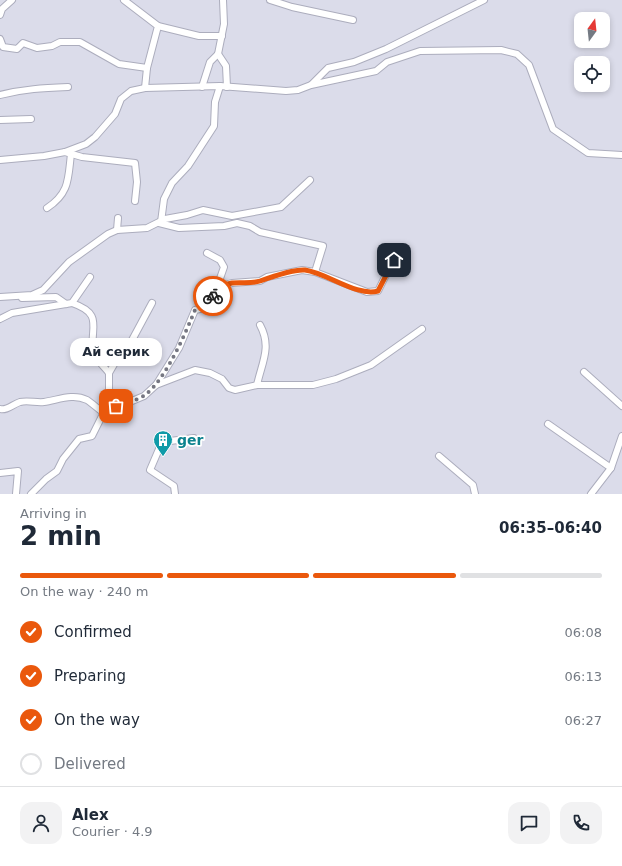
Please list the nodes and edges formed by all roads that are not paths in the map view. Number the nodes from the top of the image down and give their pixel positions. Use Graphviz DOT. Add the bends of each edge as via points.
graph roads {
  1 [pos="12,0"];
  2 [pos="124,0"];
  3 [pos="223,0"];
  4 [pos="270,0"];
  5 [pos="484,0"];
  6 [pos="0,15"];
  7 [pos="353,20"];
  8 [pos="158,26"];
  9 [pos="222,36"];
  10 [pos="0,39"];
  11 [pos="218,54"];
  12 [pos="147,68"];
  13 [pos="311,85"];
  14 [pos="220,86"];
  15 [pos="68,87"];
  16 [pos="202,87"];
  17 [pos="228,87"];
  18 [pos="145,88"];
  19 [pos="0,95"];
  20 [pos="31,119"];
  21 [pos="0,120"];
  22 [pos="68,153"];
  23 [pos="622,155"];
  24 [pos="0,160"];
  25 [pos="310,180"];
  26 [pos="135,201"];
  27 [pos="47,208"];
  28 [pos="118,218"];
  29 [pos="160,222"];
  30 [pos="117,230"];
  31 [pos="207,253"];
  32 [pos="394,260"];
  33 [pos="315,272"];
  34 [pos="90,277"];
  35 [pos="217,287"];
  36 [pos="13,295"];
  37 [pos="0,297"];
  38 [pos="69,303"];
  39 [pos="152,303"];
  40 [pos="0,319"];
  41 [pos="260,325"];
  42 [pos="422,329"];
  43 [pos="584,372"];
  44 [pos="109,373"];
  45 [pos="156,385"];
  46 [pos="257,385"];
  47 [pos="112,403"];
  48 [pos="622,406"];
  49 [pos="0,410"];
  50 [pos="104,413"];
  51 [pos="548,424"];
  52 [pos="622,436"];
  53 [pos="194,438"];
  54 [pos="439,456"];
  55 [pos="611,468"];
  56 [pos="0,473"];
  57 [pos="16,494"];
  58 [pos="31,494"];
  59 [pos="175,494"];
  60 [pos="475,494"];
  61 [pos="591,494"];
  1 -- 6 [label="street" via="2,9"];
  2 -- 8 [label="street"];
  3 -- 9 [label="street"];
  4 -- 7 [label="street"];
  5 -- 13 [label="street" via="386,49 354,62 328,68 318,81"];
  8 -- 9 [label="street" via="199,36"];
  8 -- 12 [label="street"];
  9 -- 11 [label="street"];
  10 -- 12 [label="street" via="3,47 17,49 23,43 37,48 60,42 80,42 119,64"];
  11 -- 16 [label="street" via="210,62"];
  11 -- 17 [label="street" via="226,66"];
  12 -- 18 [label="street"];
  13 -- 17 [label="street" via="286,91"];
  13 -- 23 [label="street" via="367,74 376,71 387,62 420,51 509,51 529,65 553,129 588,154"];
  14 -- 16 [label="street"];
  14 -- 17 [label="street"];
  14 -- 29 [label="street" via="215,102 214,126 188,166 172,184 164,199"];
  15 -- 19 [label="street" via="31,89"];
  16 -- 18 [label="street"];
  18 -- 22 [label="street" via="131,90 125,94 116,114 95,137"];
  20 -- 21 [label="street"];
  22 -- 24 [label="street"];
  22 -- 26 [label="street" via="135,163"];
  22 -- 27 [label="street" via="66,185 62,196"];
  25 -- 29 [label="street" via="281,207 232,216 203,210"];
  28 -- 30 [label="street"];
  29 -- 30 [label="street" via="147,228"];
  29 -- 33 [label="street" via="179,228 237,223 260,232 323,246"];
  30 -- 36 [label="street" via="69,262 43,290 32,295"];
  31 -- 35 [label="street" via="220,260 224,267"];
  32 -- 33 [label="street" via="378,291 373,293"];
  33 -- 35 [label="street" via="302,270 260,281"];
  34 -- 38 [label="street"];
  35 -- 45 [label="street" via="209,307 195,310 179,348"];
  36 -- 37 [label="street"];
  36 -- 38 [label="street" via="25,300 56,297"];
  38 -- 40 [label="street" via="12,313"];
  38 -- 44 [label="street" via="80,305 95,322 93,351"];
  39 -- 44 [label="street" via="131,342 120,354"];
  41 -- 46 [label="street" via="265,335 266,348"];
  42 -- 46 [label="street" via="371,365 336,379 313,385"];
  43 -- 48 [label="street"];
  44 -- 47 [label="street"];
  45 -- 46 [label="street" via="194,370 210,373 222,379 229,388 236,390"];
  45 -- 47 [label="street" via="144,396 132,401 116,406"];
  47 -- 50 [label="street" via="107,406"];
  49 -- 50 [label="street" via="27,401 42,402 70,397 87,400"];
  50 -- 58 [label="street" via="92,436 77,441 57,471"];
  51 -- 55 [label="street"];
  52 -- 55 [label="street"];
  53 -- 59 [label="street" via="162,442 150,470 174,486"];
  54 -- 60 [label="street" via="473,485"];
  55 -- 61 [label="street"];
  56 -- 57 [label="street" via="18,471"];
}
